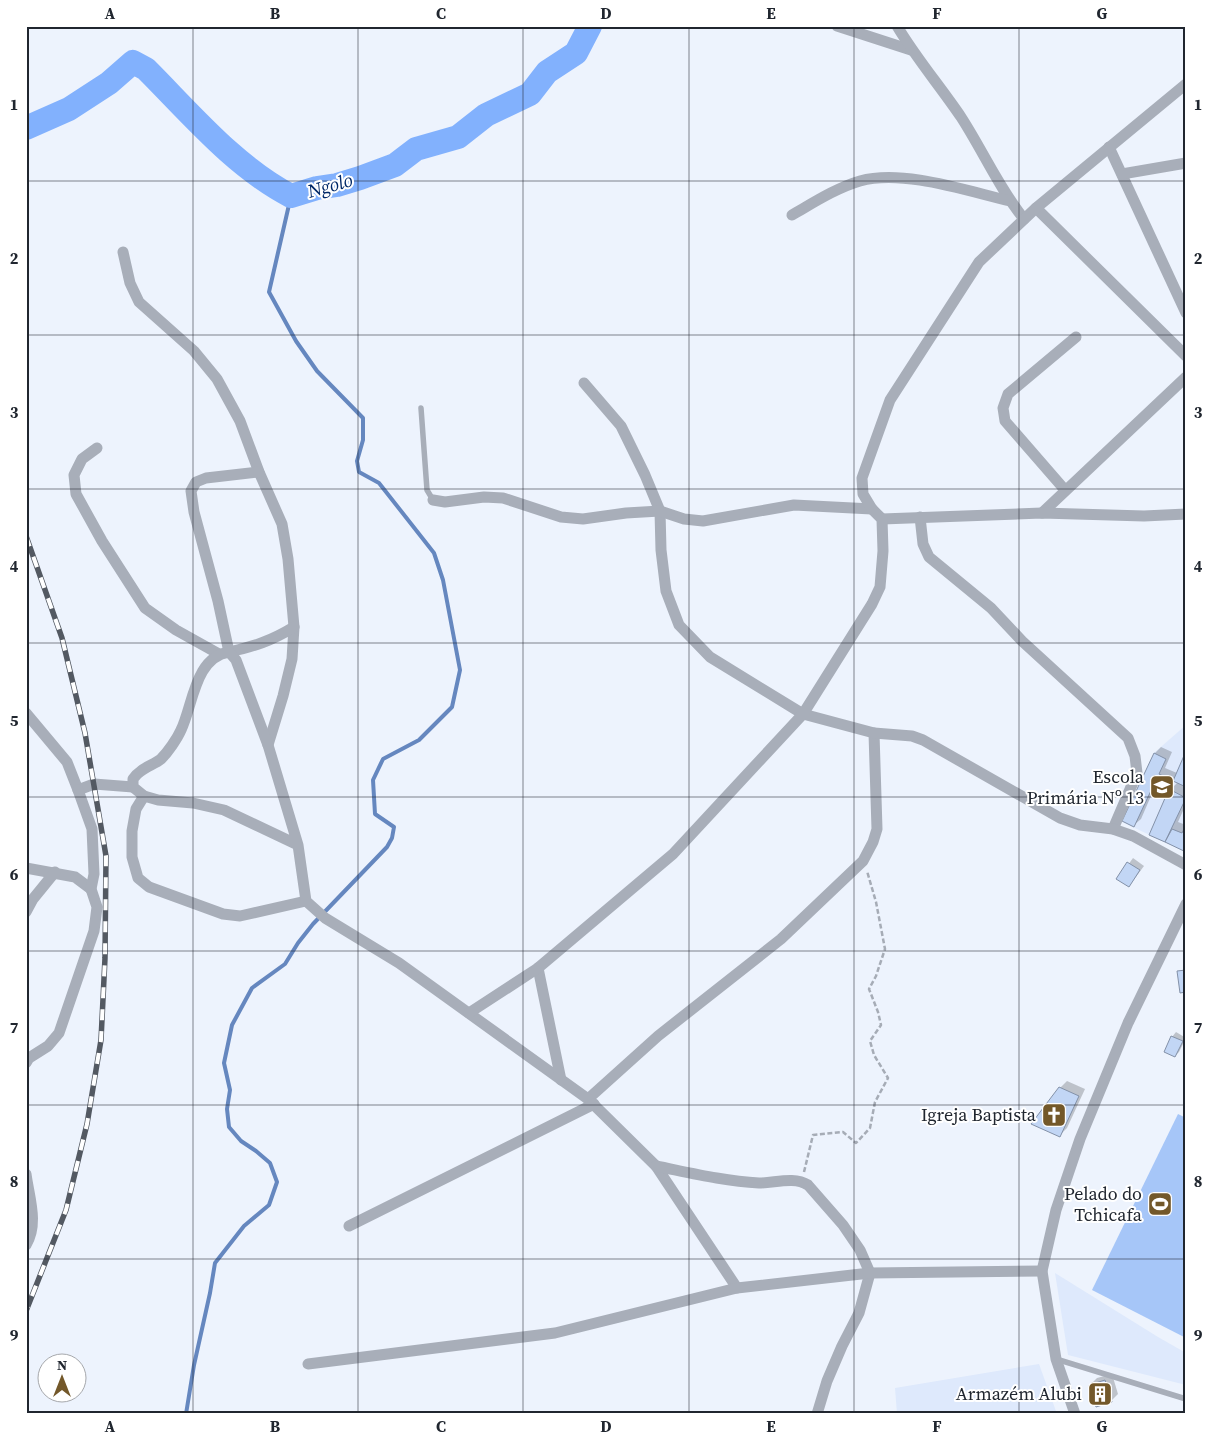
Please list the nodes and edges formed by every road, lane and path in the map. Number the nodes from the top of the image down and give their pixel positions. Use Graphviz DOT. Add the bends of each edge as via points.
graph roads {
  1 [pos="837,26"];
  2 [pos="897,26"];
  3 [pos="911,50"];
  4 [pos="1186,84"];
  5 [pos="1109,148"];
  6 [pos="1186,163"];
  7 [pos="1122,174"];
  8 [pos="1010,201"];
  9 [pos="1036,208"];
  10 [pos="792,215"];
  11 [pos="1024,219"];
  12 [pos="123,252"];
  13 [pos="1186,313"];
  14 [pos="1076,337"];
  15 [pos="1186,356"];
  16 [pos="1186,377"];
  17 [pos="584,383"];
  18 [pos="421,408"];
  19 [pos="97,448"];
  20 [pos="259,472"];
  21 [pos="1066,490"];
  22 [pos="433,500"];
  23 [pos="872,509"];
  24 [pos="660,511"];
  25 [pos="1042,513"];
  26 [pos="1186,514"];
  27 [pos="920,518"];
  28 [pos="882,519"];
  29 [pos="294,627"];
  30 [pos="224,653"];
  31 [pos="26,713"];
  32 [pos="802,714"];
  33 [pos="874,733"];
  34 [pos="268,745"];
  35 [pos="133,787"];
  36 [pos="78,790"];
  37 [pos="144,796"];
  38 [pos="1113,830"];
  39 [pos="298,845"];
  40 [pos="863,860"];
  41 [pos="1186,864"];
  42 [pos="26,868"];
  43 [pos="55,872"];
  44 [pos="91,888"];
  45 [pos="310,904"];
  46 [pos="1186,904"];
  47 [pos="26,912"];
  48 [pos="538,968"];
  49 [pos="469,1013"];
  50 [pos="26,1063"];
  51 [pos="561,1080"];
  52 [pos="591,1102"];
  53 [pos="656,1166"];
  54 [pos="26,1174"];
  55 [pos="802,1181"];
  56 [pos="350,1226"];
  57 [pos="26,1246"];
  58 [pos="1042,1272"];
  59 [pos="870,1273"];
  60 [pos="737,1288"];
  61 [pos="1056,1359"];
  62 [pos="308,1364"];
  63 [pos="1186,1399"];
  64 [pos="817,1414"];
  65 [pos="1075,1414"];
  1 -- 3 [label="street"];
  2 -- 3 [label="street"];
  3 -- 8 [label="street" via="961,117"];
  4 -- 5 [label="street"];
  5 -- 7 [label="street"];
  5 -- 9 [label="street"];
  6 -- 7 [label="street"];
  7 -- 13 [label="street"];
  8 -- 10 [label="street" via="914,179 888,178 860,181"];
  8 -- 11 [label="street"];
  9 -- 11 [label="street"];
  9 -- 15 [label="street"];
  11 -- 23 [label="street" via="979,262 890,400 862,478 863,494"];
  12 -- 20 [label="street" via="130,283 139,302 194,351 217,379 240,421"];
  14 -- 21 [label="street" via="1008,394 1003,408 1005,421"];
  16 -- 21 [label="street"];
  17 -- 24 [label="street" via="621,426"];
  18 -- 22 [label="lane" via="427,490"];
  19 -- 30 [label="street" via="82,459 74,475 76,494 102,541 145,608 176,630"];
  20 -- 29 [label="street" via="282,524"];
  20 -- 30 [label="street" via="206,478 196,482 191,491 218,601"];
  21 -- 25 [label="street"];
  22 -- 24 [label="street" via="503,498 561,517 583,519"];
  23 -- 24 [label="street" via="794,505 703,521"];
  23 -- 28 [label="street"];
  24 -- 32 [label="street" via="666,591 679,625 710,657"];
  25 -- 26 [label="street"];
  25 -- 27 [label="street"];
  27 -- 28 [label="street"];
  27 -- 38 [label="street" via="923,544 929,557 991,608 1022,641 1128,738 1136,756 1137,773"];
  28 -- 32 [label="street" via="880,587"];
  29 -- 30 [label="street" via="273,639"];
  29 -- 34 [label="street" via="292,659"];
  30 -- 34 [label="street" via="236,660"];
  30 -- 35 [label="street" via="211,660 197,680 180,732 160,759 133,779"];
  31 -- 36 [label="street" via="68,762"];
  32 -- 33 [label="street"];
  32 -- 48 [label="street" via="672,854"];
  33 -- 38 [label="street" via="923,740 1060,818"];
  33 -- 40 [label="street" via="876,830"];
  34 -- 39 [label="street"];
  35 -- 36 [label="street" via="94,784"];
  35 -- 37 [label="street"];
  36 -- 44 [label="street" via="92,829 94,874"];
  37 -- 39 [label="street" via="224,810"];
  37 -- 45 [label="street" via="136,809 132,857 138,878 149,888 223,914 240,916"];
  38 -- 41 [label="street" via="1133,836"];
  39 -- 45 [label="street"];
  40 -- 52 [label="street" via="781,939 658,1036"];
  40 -- 55 [label="path" via="876,902 884,949 869,990 880,1026 870,1041 874,1055 888,1078 875,1102 870,1128 856,1143 843,1132 813,1136"];
  42 -- 43 [label="street"];
  43 -- 44 [label="street" via="75,877"];
  43 -- 47 [label="street"];
  44 -- 50 [label="street" via="97,907 94,931 59,1034"];
  45 -- 49 [label="street" via="325,918 399,963"];
  46 -- 58 [label="street" via="1128,1023 1080,1139 1056,1210"];
  48 -- 49 [label="street"];
  48 -- 51 [label="street"];
  49 -- 51 [label="street"];
  51 -- 52 [label="street"];
  52 -- 53 [label="street"];
  52 -- 56 [label="street"];
  53 -- 55 [label="street" via="736,1182"];
  53 -- 60 [label="street"];
  54 -- 57 [label="street" via="33,1218"];
  55 -- 59 [label="street" via="843,1225 860,1250"];
  58 -- 59 [label="street"];
  58 -- 61 [label="street"];
  59 -- 60 [label="street"];
  59 -- 64 [label="street" via="859,1313 827,1381"];
  60 -- 62 [label="street" via="555,1333"];
  61 -- 63 [label="lane"];
  61 -- 65 [label="street"];
}
